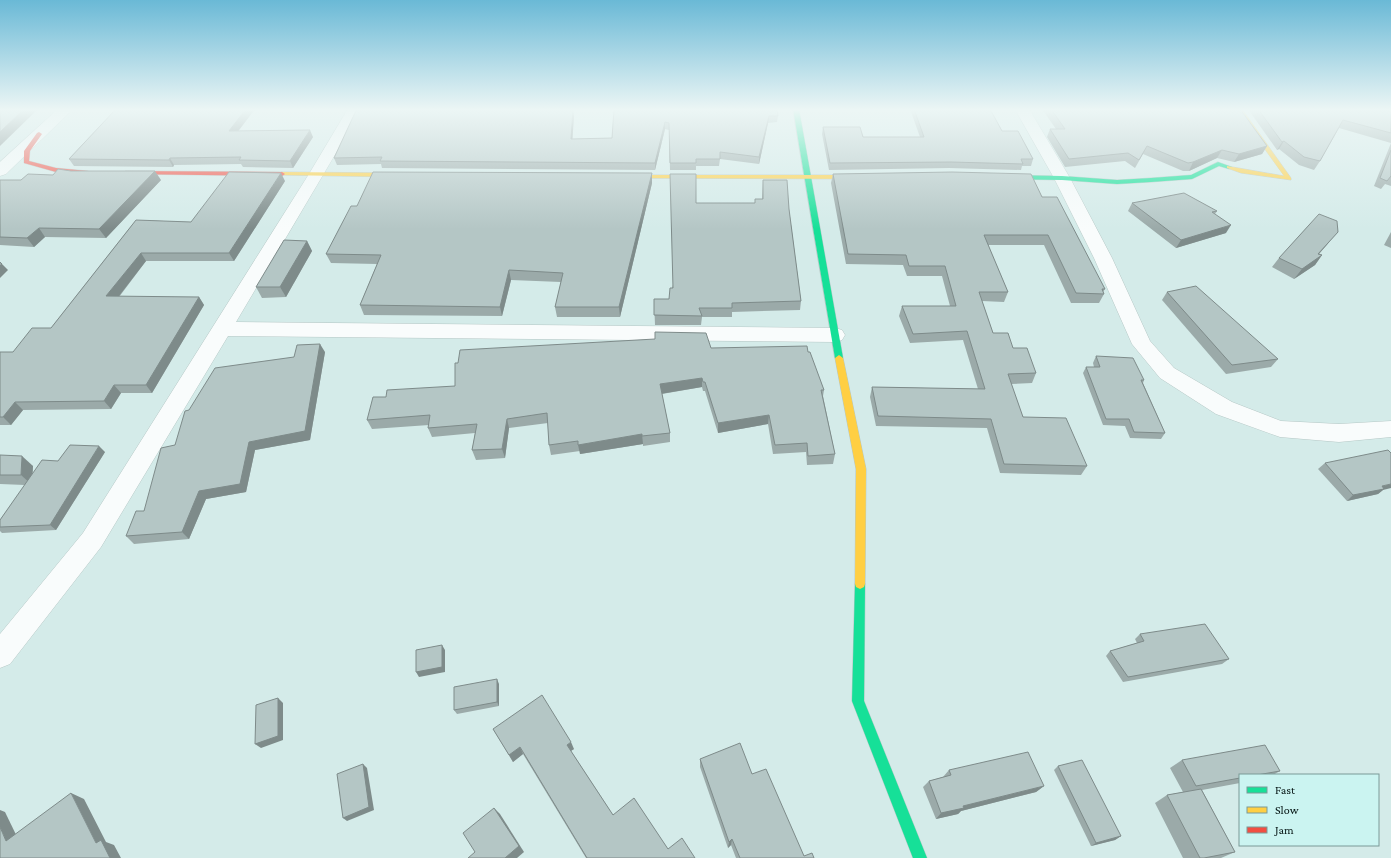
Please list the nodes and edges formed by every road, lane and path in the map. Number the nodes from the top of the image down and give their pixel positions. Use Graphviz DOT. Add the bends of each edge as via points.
graph roads {
  1 [pos="23,149"];
  2 [pos="28,149"];
  3 [pos="332,149"];
  4 [pos="803,149"];
  5 [pos="1045,149"];
  6 [pos="1268,149"];
  7 [pos="0,171"];
  8 [pos="100,173"];
  9 [pos="114,173"];
  10 [pos="317,174"];
  11 [pos="411,175"];
  12 [pos="614,176"];
  13 [pos="870,176"];
  14 [pos="994,176"];
  15 [pos="808,178"];
  16 [pos="1062,178"];
  17 [pos="221,329"];
  18 [pos="834,335"];
  19 [pos="1391,429"];
  20 [pos="0,655"];
  21 [pos="920,858"];
  1 -- 7 [label="street"];
  2 -- 8 [label="street" via="26,162 38,167 78,173"];
  3 -- 10 [label="street"];
  4 -- 15 [label="street"];
  5 -- 16 [label="street"];
  6 -- 16 [label="street" via="1290,179 1241,171 1218,164 1192,176 1117,182"];
  9 -- 10 [label="street"];
  10 -- 11 [label="street"];
  10 -- 17 [label="street"];
  12 -- 15 [label="street"];
  13 -- 15 [label="street"];
  14 -- 16 [label="street"];
  15 -- 18 [label="street"];
  16 -- 19 [label="street" via="1103,258 1142,344 1167,373 1224,408 1280,428 1339,433"];
  17 -- 18 [label="street"];
  17 -- 20 [label="street" via="92,540"];
  18 -- 21 [label="street" via="861,469 858,701"];
}
